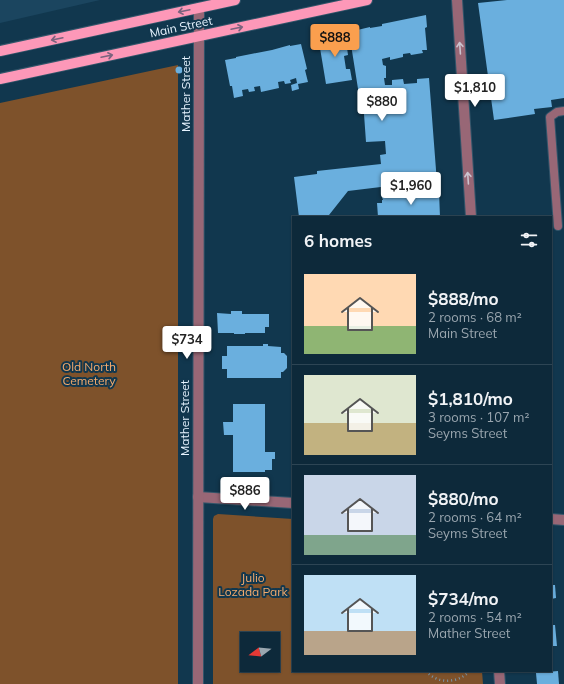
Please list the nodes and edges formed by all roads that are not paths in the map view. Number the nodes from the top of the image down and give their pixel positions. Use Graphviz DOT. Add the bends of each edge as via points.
graph roads {
  1 [pos="236,0"];
  2 [pos="367,0"];
  3 [pos="457,0"];
  4 [pos="199,8"];
  5 [pos="199,36"];
  6 [pos="0,51"];
  7 [pos="0,79"];
  8 [pos="564,111"];
  9 [pos="471,216"];
  10 [pos="558,226"];
  11 [pos="198,497"];
  12 [pos="292,503"];
  13 [pos="552,519"];
  14 [pos="564,520"];
  15 [pos="499,672"];
  16 [pos="198,684"];
  17 [pos="500,684"];
  1 -- 4 [label="main road, Main Street"];
  5 -- 2 [label="main road, Main Street, one-way"];
  9 -- 3 [label="street, one-way"];
  4 -- 5 [label="street, Mather Street"];
  4 -- 6 [label="main road, Main Street, one-way"];
  7 -- 5 [label="main road, Main Street, one-way"];
  5 -- 11 [label="street, Mather Street"];
  8 -- 10 [label="lane" via="550,117"];
  11 -- 12 [label="street"];
  11 -- 16 [label="street, Mather Street"];
  13 -- 14 [label="street"];
  15 -- 17 [label="street"];
}
